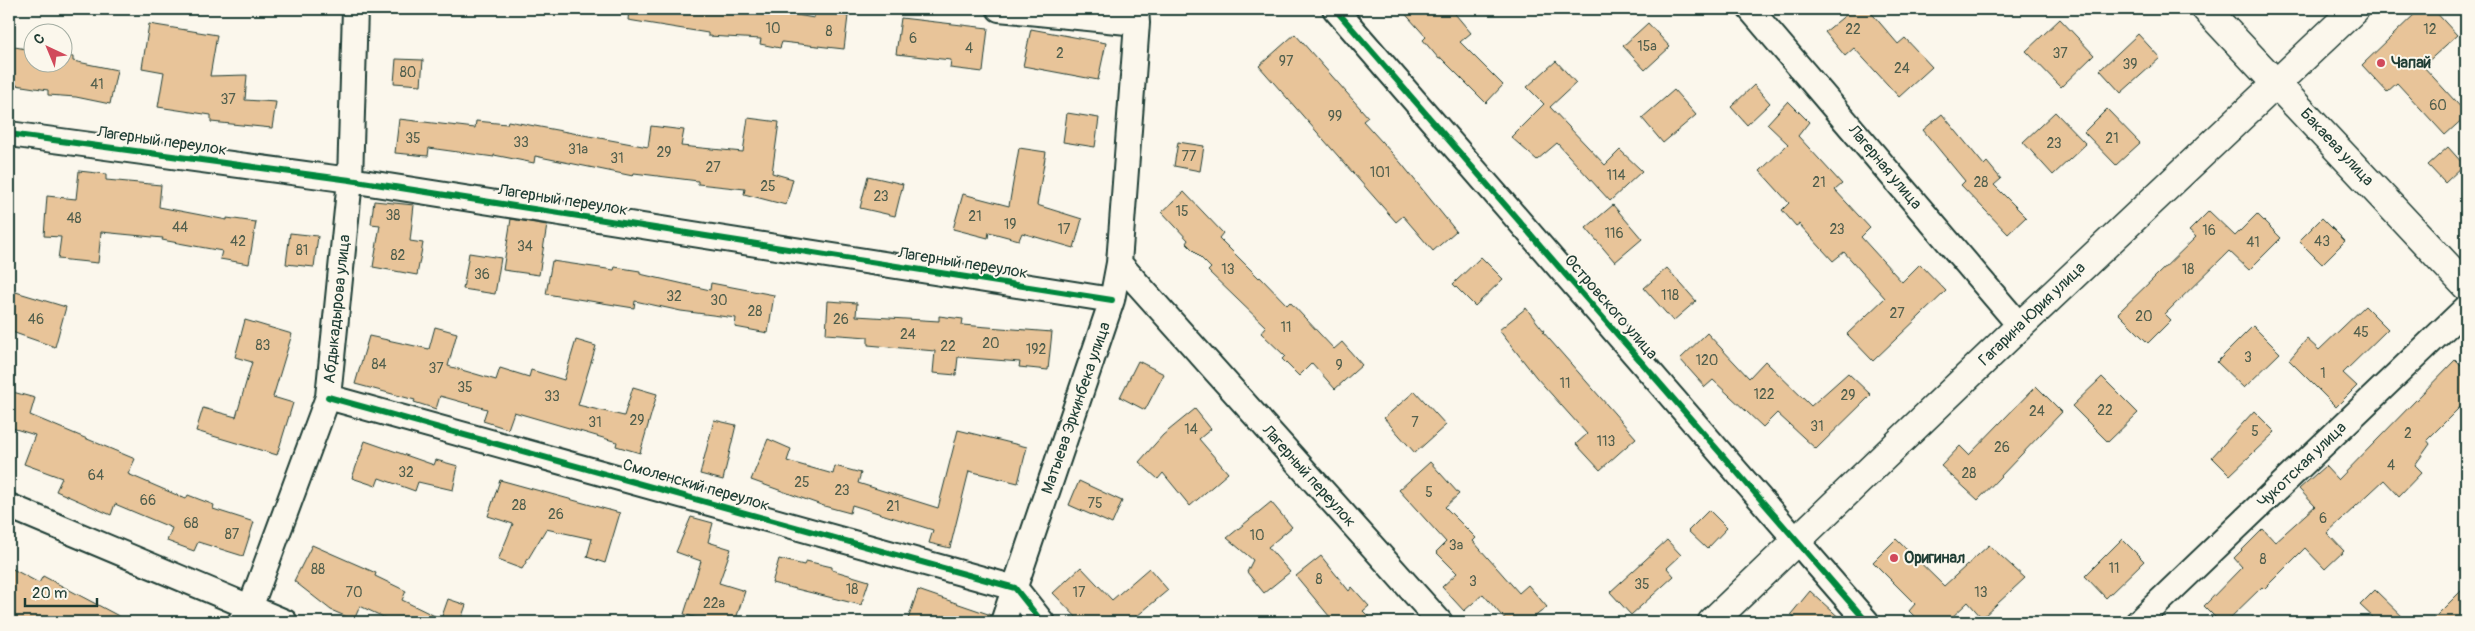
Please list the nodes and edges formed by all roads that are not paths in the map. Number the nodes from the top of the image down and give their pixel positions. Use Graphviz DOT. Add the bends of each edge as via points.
graph roads {
  1 [pos="355,9"];
  2 [pos="999,9"];
  3 [pos="1335,9"];
  4 [pos="1750,9"];
  5 [pos="2206,9"];
  6 [pos="2355,9"];
  7 [pos="1136,16"];
  8 [pos="2277,83"];
  9 [pos="9,134"];
  10 [pos="350,180"];
  11 [pos="1119,262"];
  12 [pos="2466,286"];
  13 [pos="1112,300"];
  14 [pos="2466,308"];
  15 [pos="2020,326"];
  16 [pos="328,397"];
  17 [pos="9,506"];
  18 [pos="1796,542"];
  19 [pos="1015,588"];
  20 [pos="245,615"];
  21 [pos="285,622"];
  22 [pos="1003,622"];
  23 [pos="1042,622"];
  24 [pos="1440,622"];
  25 [pos="1712,622"];
  26 [pos="1867,622"];
  27 [pos="2138,622"];
  1 -- 10 [label="street, Абдыкадырова улица"];
  2 -- 7 [label="street"];
  3 -- 18 [label="street, Островского улица"];
  4 -- 15 [label="street, Лагерная улица"];
  5 -- 8 [label="main road, Бакаева улица"];
  6 -- 8 [label="main road, Гагарина Юрия улица"];
  7 -- 11 [label="street, Матыева Эркинбека улица"];
  8 -- 12 [label="main road, Бакаева улица"];
  8 -- 15 [label="main road, Гагарина Юрия улица"];
  9 -- 10 [label="street, Лагерный переулок"];
  10 -- 13 [label="street, Лагерный переулок"];
  10 -- 16 [label="street, Абдыкадырова улица"];
  11 -- 13 [label="street, Матыева Эркинбека улица"];
  11 -- 24 [label="street, Лагерный переулок"];
  13 -- 19 [label="street, Матыева Эркинбека улица"];
  14 -- 27 [label="street, Чукотская улица"];
  15 -- 18 [label="main road, Гагарина Юрия улица"];
  16 -- 19 [label="street, Смоленский переулок"];
  16 -- 20 [label="street, Абдыкадырова улица"];
  17 -- 20 [label="street"];
  18 -- 25 [label="main road, Гагарина Юрия улица"];
  18 -- 26 [label="street, Островского улица"];
  19 -- 22 [label="street, Матыева Эркинбека улица"];
  19 -- 23 [label="street"];
  20 -- 21 [label="street"];
}
